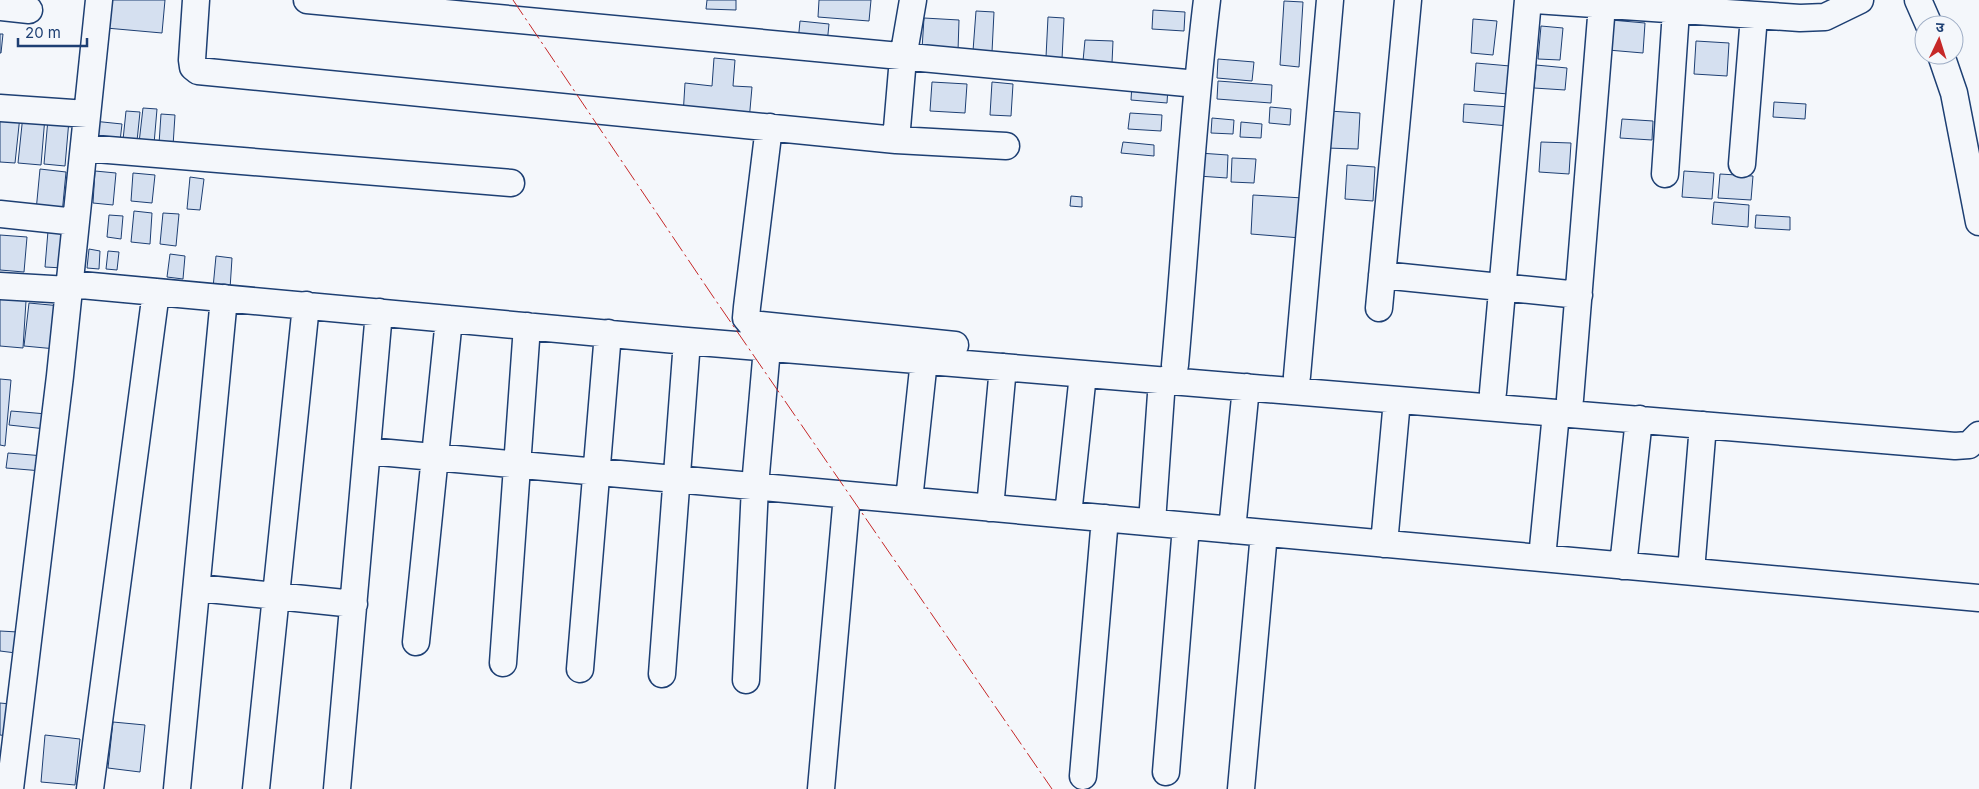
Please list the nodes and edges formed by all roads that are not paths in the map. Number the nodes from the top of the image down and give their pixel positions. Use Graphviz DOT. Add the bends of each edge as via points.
graph roads {
  1 [pos="99,0"];
  2 [pos="196,0"];
  3 [pos="307,0"];
  4 [pos="913,0"];
  5 [pos="1207,0"];
  6 [pos="1330,0"];
  7 [pos="1408,0"];
  8 [pos="1528,0"];
  9 [pos="1535,0"];
  10 [pos="1860,0"];
  11 [pos="1918,0"];
  12 [pos="1602,5"];
  13 [pos="0,7"];
  14 [pos="29,10"];
  15 [pos="1676,10"];
  16 [pos="1924,15"];
  17 [pos="1754,16"];
  18 [pos="903,58"];
  19 [pos="1944,65"];
  20 [pos="1197,84"];
  21 [pos="0,108"];
  22 [pos="87,114"];
  23 [pos="769,127"];
  24 [pos="896,140"];
  25 [pos="1006,146"];
  26 [pos="84,148"];
  27 [pos="1742,164"];
  28 [pos="1664,174"];
  29 [pos="511,183"];
  30 [pos="0,214"];
  31 [pos="76,222"];
  32 [pos="1979,222"];
  33 [pos="1382,275"];
  34 [pos="0,286"];
  35 [pos="70,287"];
  36 [pos="1501,287"];
  37 [pos="156,292"];
  38 [pos="1579,295"];
  39 [pos="224,298"];
  40 [pos="306,306"];
  41 [pos="1379,308"];
  42 [pos="379,312"];
  43 [pos="448,319"];
  44 [pos="528,326"];
  45 [pos="608,333"];
  46 [pos="687,341"];
  47 [pos="767,348"];
  48 [pos="924,360"];
  49 [pos="1004,367"];
  50 [pos="1168,373"];
  51 [pos="1084,374"];
  52 [pos="1297,376"];
  53 [pos="1246,387"];
  54 [pos="1493,392"];
  55 [pos="1397,400"];
  56 [pos="1563,406"];
  57 [pos="1639,419"];
  58 [pos="1704,425"];
  59 [pos="1979,435"];
  60 [pos="368,451"];
  61 [pos="434,457"];
  62 [pos="516,464"];
  63 [pos="596,472"];
  64 [pos="677,479"];
  65 [pos="755,486"];
  66 [pos="847,494"];
  67 [pos="909,500"];
  68 [pos="990,508"];
  69 [pos="1068,515"];
  70 [pos="1105,518"];
  71 [pos="1152,522"];
  72 [pos="1186,526"];
  73 [pos="1232,530"];
  74 [pos="1264,533"];
  75 [pos="1384,544"];
  76 [pos="1542,558"];
  77 [pos="1623,566"];
  78 [pos="1690,572"];
  79 [pos="198,588"];
  80 [pos="276,595"];
  81 [pos="1979,598"];
  82 [pos="354,604"];
  83 [pos="416,642"];
  84 [pos="503,663"];
  85 [pos="580,669"];
  86 [pos="662,674"];
  87 [pos="746,680"];
  88 [pos="1166,772"];
  89 [pos="1083,776"];
  90 [pos="10,789"];
  91 [pos="90,789"];
  92 [pos="177,789"];
  93 [pos="256,789"];
  94 [pos="337,789"];
  95 [pos="821,789"];
  96 [pos="1240,789"];
  1 -- 22 [label="street"];
  2 -- 23 [label="street" via="192,60 198,71"];
  3 -- 18 [label="street"];
  4 -- 18 [label="street"];
  5 -- 20 [label="street"];
  6 -- 52 [label="street"];
  7 -- 33 [label="street"];
  8 -- 36 [label="street"];
  9 -- 12 [label="street"];
  10 -- 17 [label="street" via="1824,17"];
  11 -- 16 [label="street"];
  12 -- 15 [label="street"];
  12 -- 38 [label="street"];
  13 -- 14 [label="street"];
  15 -- 17 [label="street"];
  15 -- 28 [label="street"];
  17 -- 27 [label="street"];
  18 -- 20 [label="street"];
  18 -- 24 [label="street"];
  19 -- 32 [label="street" via="1954,93"];
  20 -- 50 [label="street"];
  21 -- 22 [label="street"];
  22 -- 26 [label="street"];
  23 -- 24 [label="street"];
  23 -- 50 [label="street" via="746,307 746,318 751,324"];
  24 -- 25 [label="street"];
  26 -- 29 [label="street"];
  26 -- 31 [label="street"];
  30 -- 31 [label="street"];
  31 -- 35 [label="street"];
  33 -- 36 [label="street"];
  33 -- 41 [label="street"];
  34 -- 35 [label="street"];
  35 -- 37 [label="street"];
  35 -- 90 [label="street"];
  36 -- 38 [label="street"];
  36 -- 54 [label="street"];
  37 -- 39 [label="street"];
  37 -- 91 [label="street"];
  38 -- 56 [label="street"];
  39 -- 40 [label="street"];
  39 -- 79 [label="street"];
  40 -- 42 [label="street"];
  40 -- 80 [label="street"];
  42 -- 43 [label="street"];
  42 -- 60 [label="street"];
  43 -- 44 [label="street"];
  43 -- 61 [label="street"];
  44 -- 45 [label="street"];
  44 -- 62 [label="street"];
  45 -- 46 [label="street"];
  45 -- 63 [label="street"];
  46 -- 47 [label="street"];
  46 -- 64 [label="street"];
  47 -- 48 [label="street"];
  47 -- 65 [label="street"];
  48 -- 49 [label="street"];
  48 -- 67 [label="street"];
  49 -- 51 [label="street"];
  49 -- 68 [label="street"];
  50 -- 51 [label="street"];
  50 -- 52 [label="street"];
  50 -- 53 [label="street"];
  50 -- 71 [label="street"];
  51 -- 69 [label="street"];
  52 -- 54 [label="street"];
  53 -- 55 [label="street"];
  53 -- 73 [label="street"];
  54 -- 56 [label="street"];
  55 -- 56 [label="street"];
  55 -- 75 [label="street"];
  56 -- 57 [label="street"];
  56 -- 59 [label="street" via="1954,430"];
  56 -- 76 [label="street"];
  57 -- 58 [label="street"];
  57 -- 77 [label="street"];
  58 -- 59 [label="street" via="1964,446 1974,442"];
  58 -- 78 [label="street"];
  60 -- 61 [label="street"];
  60 -- 82 [label="street"];
  61 -- 62 [label="street"];
  61 -- 83 [label="street"];
  62 -- 63 [label="street"];
  62 -- 84 [label="street"];
  63 -- 64 [label="street"];
  63 -- 85 [label="street"];
  64 -- 65 [label="street"];
  64 -- 86 [label="street"];
  65 -- 66 [label="street"];
  65 -- 87 [label="street"];
  66 -- 67 [label="street"];
  66 -- 95 [label="street"];
  67 -- 68 [label="street"];
  68 -- 69 [label="street"];
  69 -- 70 [label="street"];
  70 -- 71 [label="street"];
  70 -- 89 [label="street"];
  71 -- 72 [label="street"];
  72 -- 73 [label="street"];
  72 -- 88 [label="street"];
  73 -- 74 [label="street"];
  74 -- 75 [label="street"];
  74 -- 96 [label="street"];
  75 -- 76 [label="street"];
  76 -- 77 [label="street"];
  77 -- 78 [label="street"];
  78 -- 81 [label="street"];
  79 -- 80 [label="street"];
  79 -- 92 [label="street"];
  80 -- 82 [label="street"];
  80 -- 93 [label="street"];
  82 -- 94 [label="street"];
}
